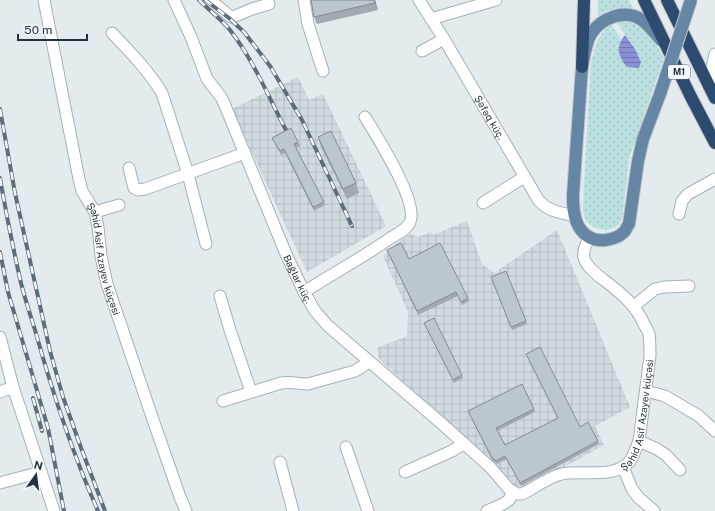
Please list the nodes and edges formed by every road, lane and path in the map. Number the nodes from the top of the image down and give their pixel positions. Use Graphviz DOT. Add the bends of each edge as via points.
graph roads {
  1 [pos="44,0"];
  2 [pos="174,0"];
  3 [pos="210,0"];
  4 [pos="304,0"];
  5 [pos="419,0"];
  6 [pos="496,0"];
  7 [pos="584,0"];
  8 [pos="644,0"];
  9 [pos="667,0"];
  10 [pos="692,0"];
  11 [pos="269,4"];
  12 [pos="431,19"];
  13 [pos="112,33"];
  14 [pos="444,39"];
  15 [pos="668,49"];
  16 [pos="422,51"];
  17 [pos="715,54"];
  18 [pos="582,67"];
  19 [pos="323,71"];
  20 [pos="713,93"];
  21 [pos="365,117"];
  22 [pos="715,143"];
  23 [pos="245,153"];
  24 [pos="129,168"];
  25 [pos="188,174"];
  26 [pos="524,176"];
  27 [pos="715,179"];
  28 [pos="483,203"];
  29 [pos="119,205"];
  30 [pos="95,212"];
  31 [pos="679,214"];
  32 [pos="574,216"];
  33 [pos="589,237"];
  34 [pos="206,244"];
  35 [pos="689,286"];
  36 [pos="304,292"];
  37 [pos="220,296"];
  38 [pos="634,306"];
  39 [pos="0,337"];
  40 [pos="369,362"];
  41 [pos="13,387"];
  42 [pos="646,391"];
  43 [pos="0,392"];
  44 [pos="251,392"];
  45 [pos="223,401"];
  46 [pos="715,431"];
  47 [pos="639,441"];
  48 [pos="463,444"];
  49 [pos="346,447"];
  50 [pos="280,462"];
  51 [pos="623,468"];
  52 [pos="680,470"];
  53 [pos="41,472"];
  54 [pos="405,472"];
  55 [pos="0,483"];
  56 [pos="513,492"];
  57 [pos="649,509"];
  58 [pos="54,511"];
  59 [pos="186,511"];
  60 [pos="293,511"];
  61 [pos="368,511"];
  62 [pos="487,511"];
  1 -- 30 [label="street, Şəhid Asif Azayev küçəsi" via="79,179 82,191"];
  2 -- 23 [label="street, Bağlar küç." via="207,79 221,97"];
  3 -- 11 [label="street" via="231,17"];
  4 -- 19 [label="street" via="308,24"];
  5 -- 12 [label="street, Şəfəq küç."];
  6 -- 12 [label="street"];
  7 -- 18 [label="highway"];
  8 -- 15 [label="highway, M1"];
  9 -- 20 [label="highway, M1"];
  10 -- 33 [label="main road, bridge" via="643,139 629,224 617,237 602,240"];
  12 -- 14 [label="street, Şəfəq küç."];
  13 -- 25 [label="street" via="144,67 162,93"];
  14 -- 16 [label="street"];
  14 -- 26 [label="street, Şəfəq küç."];
  15 -- 18 [label="main road" via="641,19 621,15 608,18 590,35"];
  15 -- 22 [label="highway, M1"];
  17 -- 20 [label="street"];
  18 -- 32 [label="main road" via="573,195"];
  21 -- 36 [label="street" via="400,177 412,212 411,221 382,244"];
  23 -- 25 [label="street"];
  23 -- 36 [label="street, Bağlar küç."];
  24 -- 25 [label="street" via="134,188 138,190"];
  25 -- 34 [label="street"];
  26 -- 28 [label="street"];
  26 -- 32 [label="street, Şəfəq küç." via="543,206"];
  27 -- 31 [label="street" via="688,194 682,201"];
  29 -- 30 [label="street"];
  30 -- 59 [label="street, Şəhid Asif Azayev küçəsi" via="107,284"];
  32 -- 33 [label="main road" via="577,224"];
  33 -- 38 [label="street, Şəhid Asif Azayev küçəsi" via="584,252 587,263 597,275"];
  35 -- 38 [label="street" via="655,289"];
  36 -- 40 [label="street, Bağlar küç." via="327,325"];
  37 -- 44 [label="street"];
  38 -- 42 [label="street, Şəhid Asif Azayev küçəsi" via="649,339"];
  39 -- 41 [label="street"];
  40 -- 44 [label="street" via="355,371 308,384 281,383"];
  40 -- 48 [label="street, Bağlar küç."];
  41 -- 43 [label="street"];
  41 -- 53 [label="street"];
  42 -- 46 [label="street" via="665,396 699,416"];
  42 -- 47 [label="street, Şəhid Asif Azayev küçəsi"];
  44 -- 45 [label="street"];
  47 -- 51 [label="street, Şəhid Asif Azayev küçəsi" via="634,454"];
  47 -- 52 [label="street" via="666,455"];
  48 -- 54 [label="street"];
  48 -- 56 [label="street, Bağlar küç." via="490,467"];
  49 -- 61 [label="street"];
  50 -- 60 [label="street"];
  51 -- 56 [label="street, Şəhid Asif Azayev küçəsi" via="605,472 562,474 551,477 522,494"];
  51 -- 57 [label="street" via="632,489"];
  53 -- 55 [label="street"];
  53 -- 58 [label="street"];
  56 -- 62 [label="street" via="509,500"];
}
